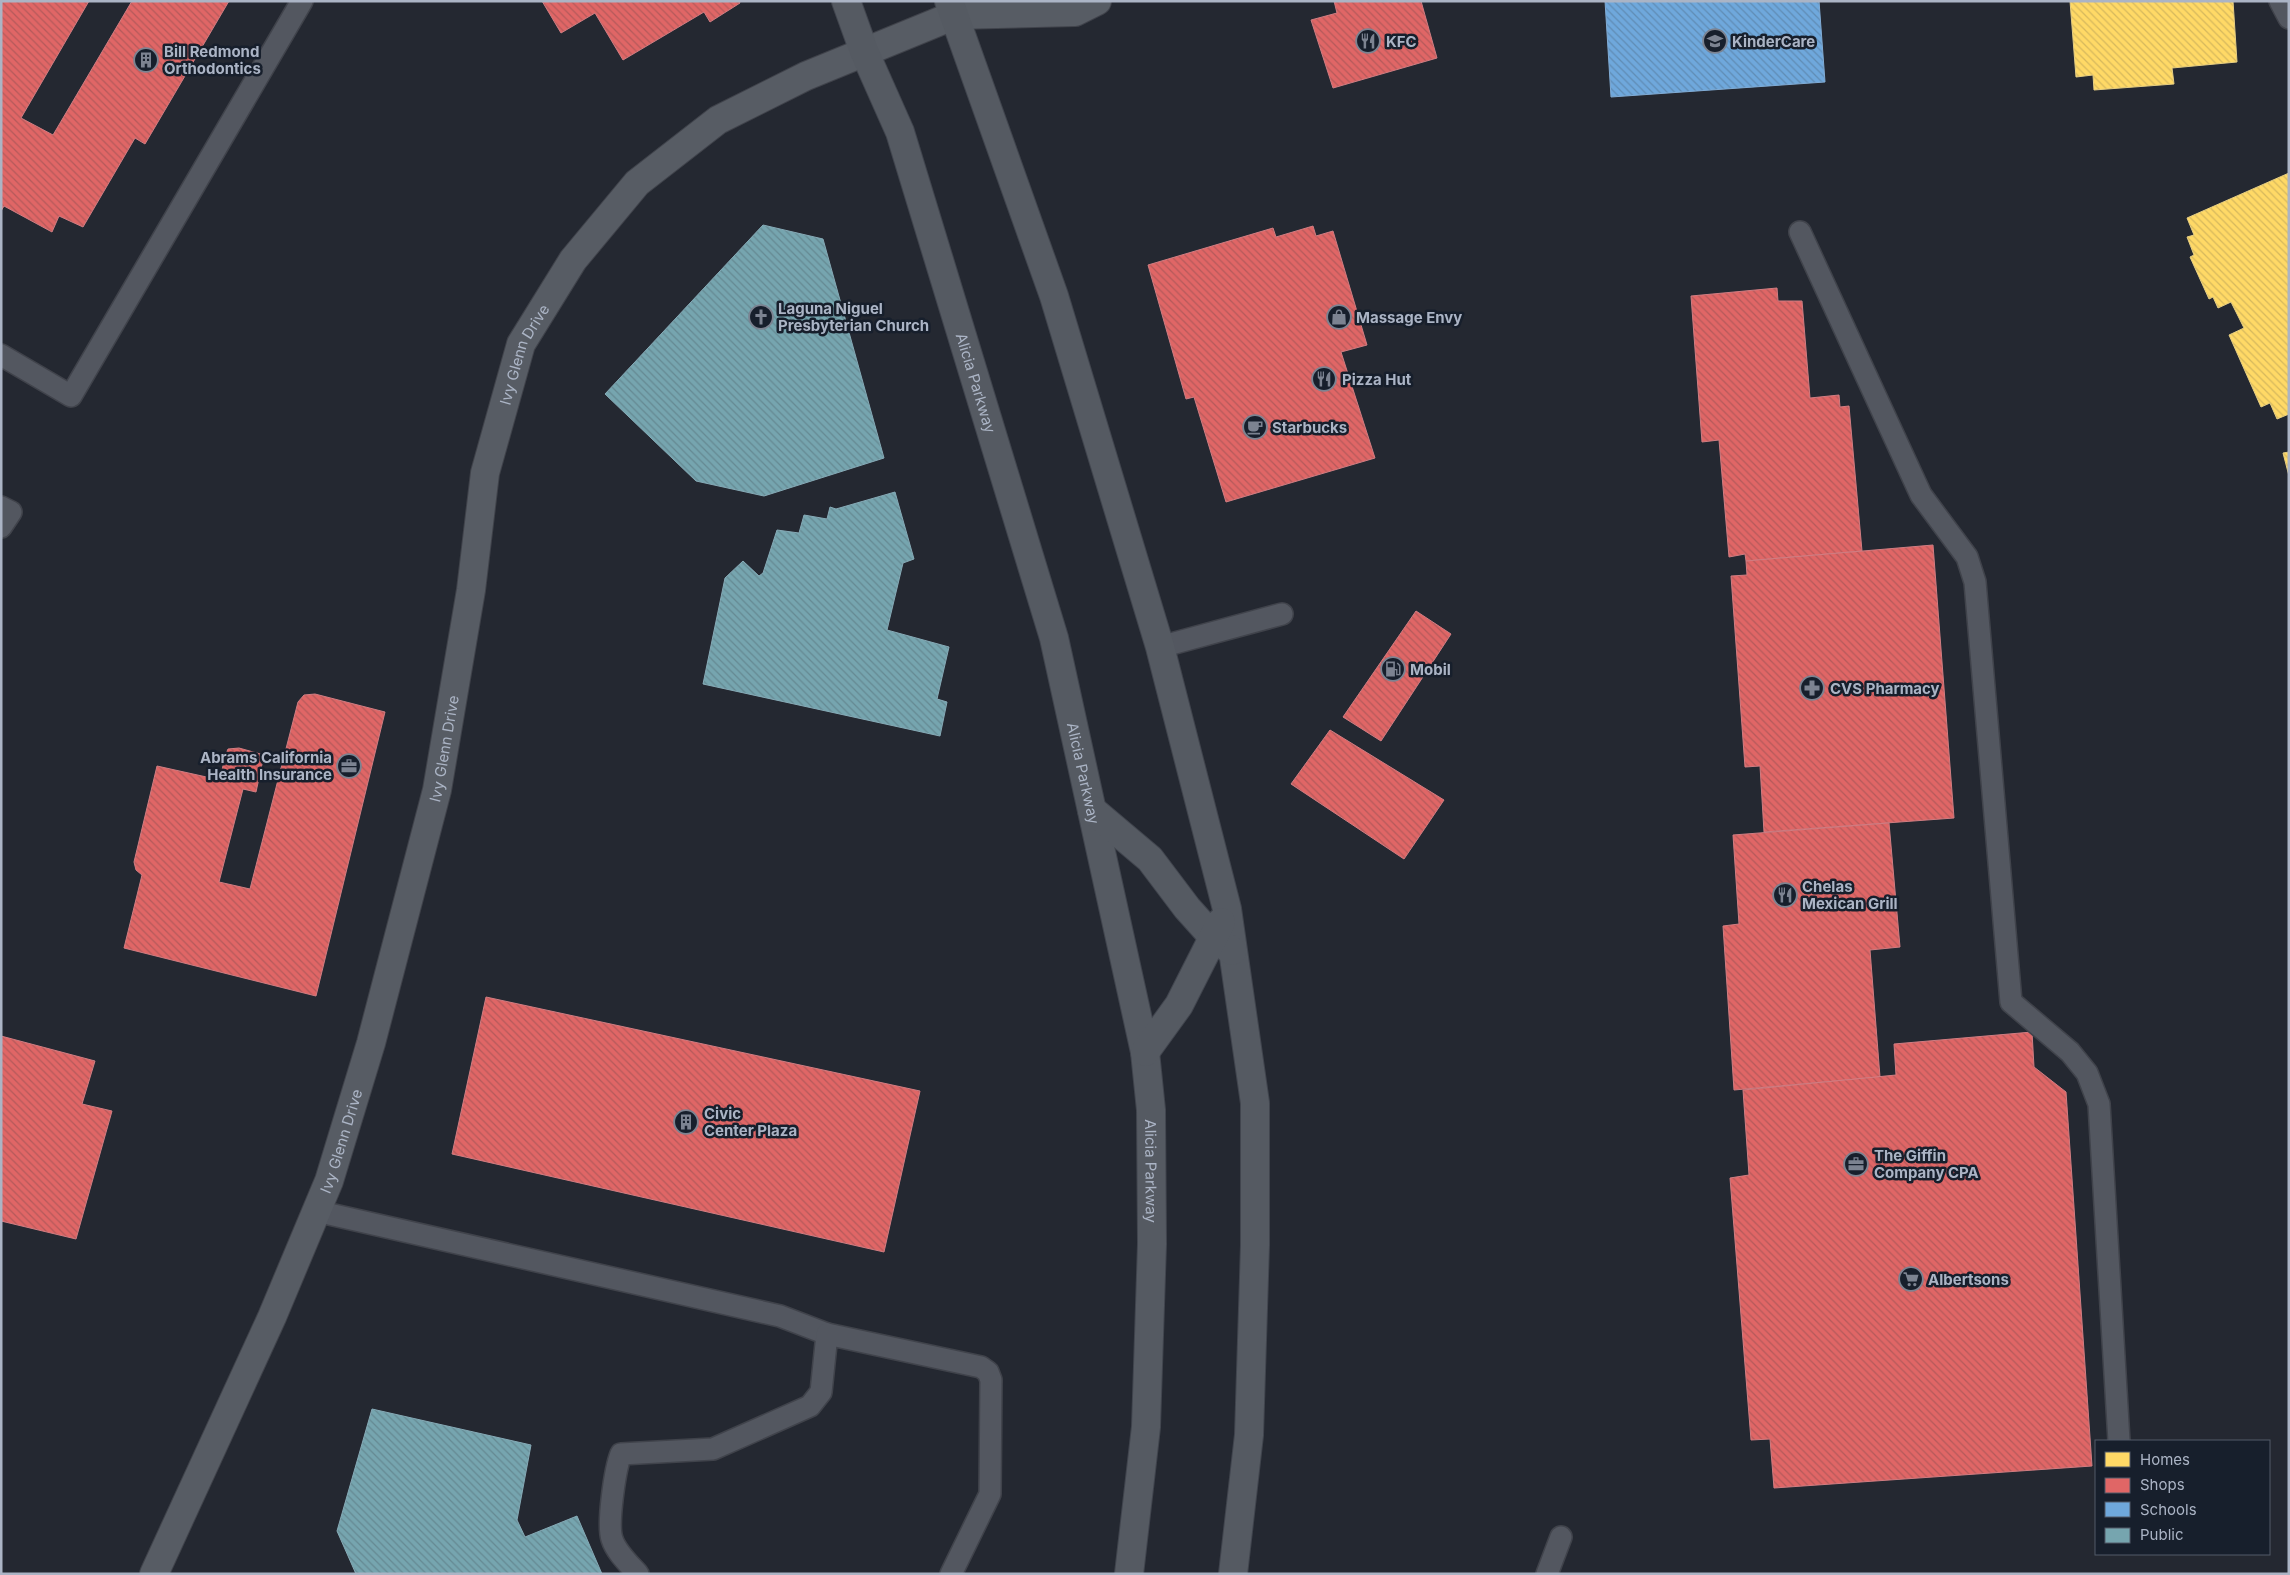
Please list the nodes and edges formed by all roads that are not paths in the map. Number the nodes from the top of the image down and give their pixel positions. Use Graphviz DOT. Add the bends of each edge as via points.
graph roads {
  1 [pos="302,1"];
  2 [pos="846,1"];
  3 [pos="1097,1"];
  4 [pos="2280,1"];
  5 [pos="958,6"];
  6 [pos="2289,18"];
  7 [pos="864,51"];
  8 [pos="1800,232"];
  9 [pos="1,355"];
  10 [pos="1,507"];
  11 [pos="1,527"];
  12 [pos="1282,614"];
  13 [pos="1160,647"];
  14 [pos="1092,810"];
  15 [pos="1223,944"];
  16 [pos="1145,1052"];
  17 [pos="316,1211"];
  18 [pos="827,1334"];
  19 [pos="2119,1440"];
  20 [pos="1561,1537"];
  21 [pos="154,1574"];
  22 [pos="638,1574"];
  23 [pos="951,1574"];
  24 [pos="1129,1574"];
  25 [pos="1233,1574"];
  26 [pos="1547,1574"];
  1 -- 9 [label="lane" via="71,396"];
  2 -- 7 [label="main road, Alicia Parkway"];
  3 -- 5 [label="street" via="1075,12"];
  4 -- 6 [label="lane"];
  5 -- 7 [label="street, Ivy Glenn Drive"];
  5 -- 13 [label="main road" via="1054,296"];
  7 -- 14 [label="main road, Alicia Parkway" via="900,132 1051,628"];
  7 -- 17 [label="street, Ivy Glenn Drive" via="718,120 637,183 573,260 521,344 485,473 471,590 437,790 371,1043 329,1181"];
  8 -- 19 [label="lane" via="1921,495 1967,557 1976,582 2010,1002 2070,1052 2087,1073 2099,1104"];
  10 -- 11 [label="lane" via="11,512"];
  12 -- 13 [label="lane"];
  13 -- 15 [label="main road" via="1227,909"];
  14 -- 15 [label="main road" via="1150,859 1186,908"];
  14 -- 16 [label="main road, Alicia Parkway"];
  15 -- 16 [label="main road"];
  15 -- 25 [label="main road" via="1254,1103 1255,1226 1249,1435"];
  16 -- 24 [label="main road, Alicia Parkway" via="1151,1110 1152,1253 1146,1427"];
  17 -- 18 [label="lane" via="772,1314"];
  17 -- 21 [label="street, Ivy Glenn Drive" via="272,1317"];
  18 -- 22 [label="lane" via="821,1392 810,1406 713,1449 621,1454 616,1467 612,1539"];
  18 -- 23 [label="lane" via="981,1367 988,1372 991,1380 990,1494"];
  20 -- 26 [label="lane"];
}
